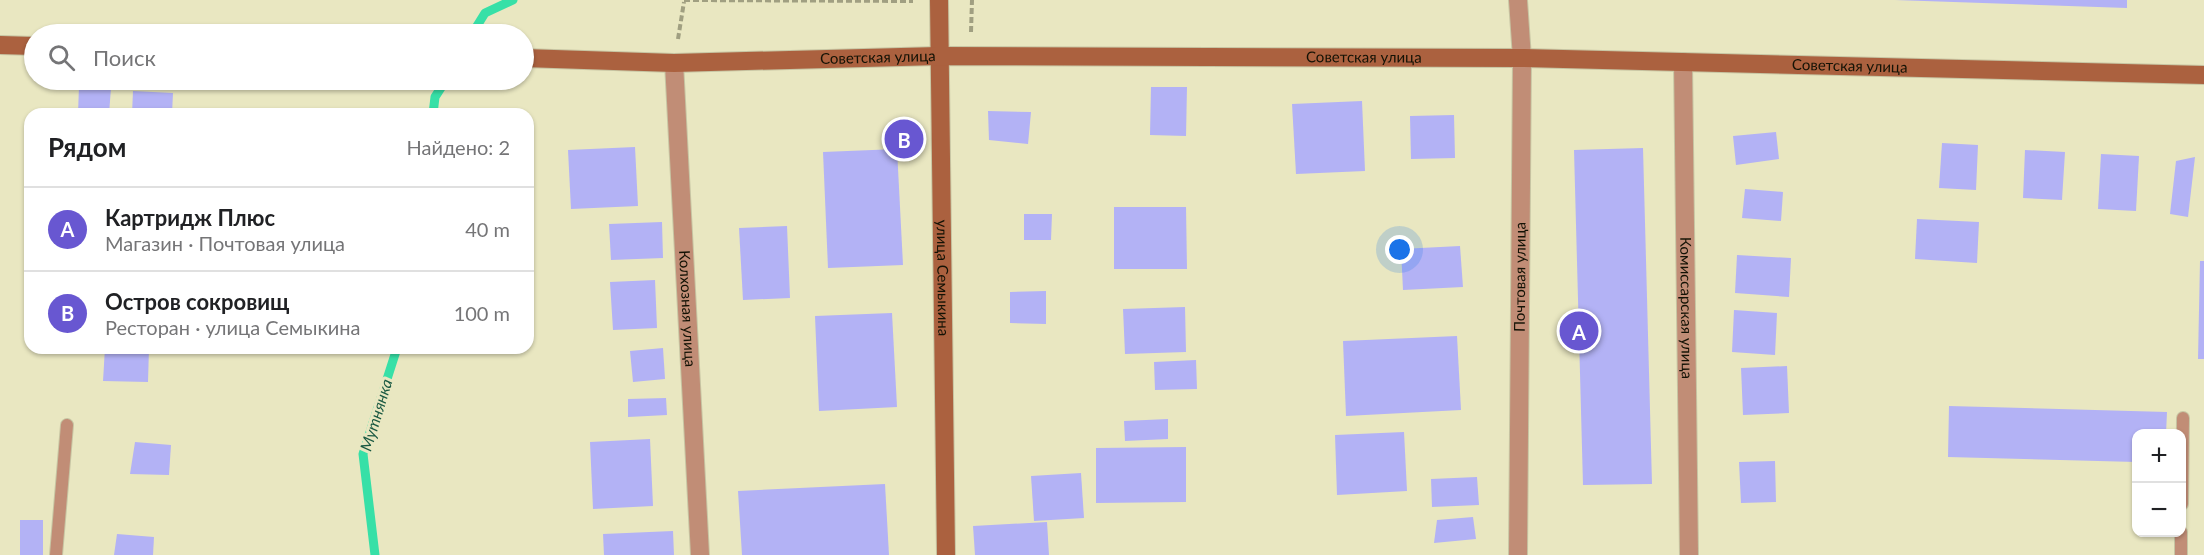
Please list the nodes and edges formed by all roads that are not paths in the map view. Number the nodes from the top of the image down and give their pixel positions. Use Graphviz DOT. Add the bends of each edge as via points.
graph roads {
  1 [pos="1518,0"];
  2 [pos="939,1"];
  3 [pos="0,45"];
  4 [pos="24,46"];
  5 [pos="938,56"];
  6 [pos="534,58"];
  7 [pos="1522,58"];
  8 [pos="1683,62"];
  9 [pos="674,63"];
  10 [pos="2204,75"];
  11 [pos="2183,418"];
  12 [pos="67,425"];
  13 [pos="2181,483"];
  14 [pos="2181,537"];
  15 [pos="56,555"];
  16 [pos="700,555"];
  17 [pos="946,555"];
  18 [pos="1518,555"];
  19 [pos="1689,555"];
  20 [pos="2181,555"];
  1 -- 7 [label="street, Почтовая улица"];
  2 -- 5 [label="street, улица Семыкина"];
  3 -- 4 [label="street"];
  5 -- 7 [label="street, Советская улица"];
  5 -- 9 [label="street, Советская улица"];
  5 -- 17 [label="street, улица Семыкина"];
  6 -- 9 [label="street, Советская улица"];
  7 -- 8 [label="street, Советская улица"];
  7 -- 18 [label="street, Почтовая улица"];
  8 -- 10 [label="street, Советская улица"];
  8 -- 19 [label="street, Комиссарская улица"];
  9 -- 16 [label="street, Колхозная улица"];
  11 -- 13 [label="lane"];
  12 -- 15 [label="lane"];
  14 -- 20 [label="lane"];
}
